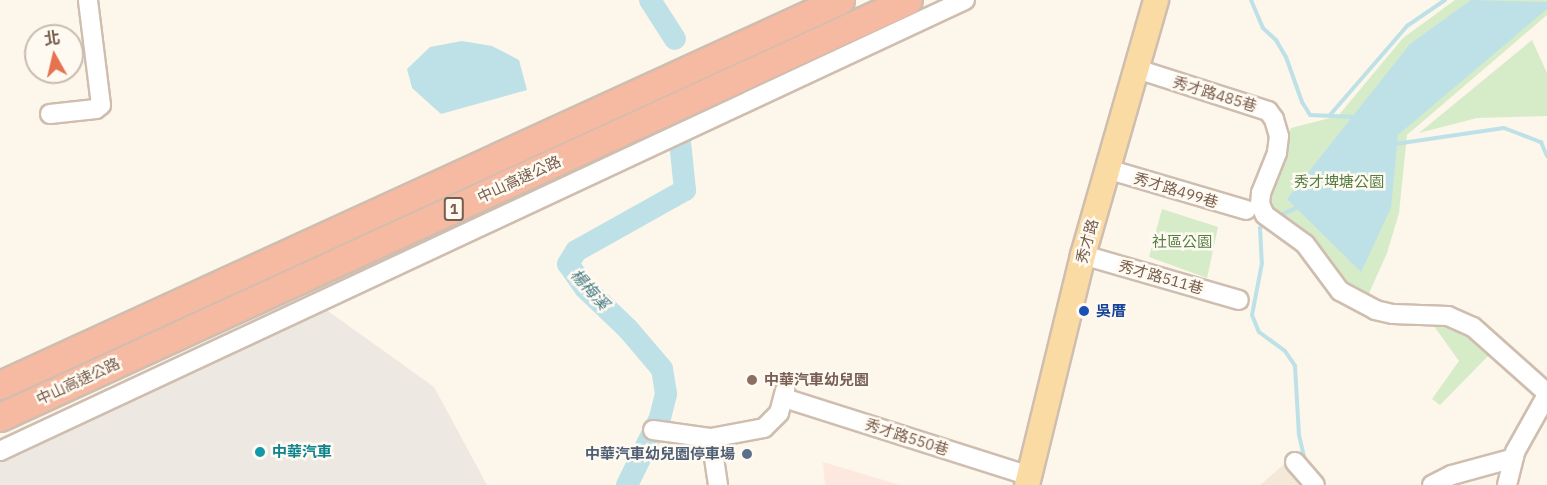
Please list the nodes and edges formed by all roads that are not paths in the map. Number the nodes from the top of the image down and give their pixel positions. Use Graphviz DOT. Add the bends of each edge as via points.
graph roads {
  1 [pos="88,0"];
  2 [pos="840,0"];
  3 [pos="908,0"];
  4 [pos="965,0"];
  5 [pos="1155,0"];
  6 [pos="1137,69"];
  7 [pos="50,114"];
  8 [pos="1107,169"];
  9 [pos="1246,210"];
  10 [pos="1083,255"];
  11 [pos="1239,300"];
  12 [pos="0,385"];
  13 [pos="1547,394"];
  14 [pos="0,417"];
  15 [pos="653,430"];
  16 [pos="711,438"];
  17 [pos="0,451"];
  18 [pos="1514,458"];
  19 [pos="1295,462"];
  20 [pos="1028,480"];
  21 [pos="718,485"];
  22 [pos="1315,485"];
  23 [pos="1432,485"];
  24 [pos="1507,485"];
  1 -- 7 [label="street" via="101,105 96,109"];
  2 -- 12 [label="highway, 中山高速公路 / 1"];
  3 -- 14 [label="highway, 中山高速公路 / 1"];
  4 -- 17 [label="street"];
  5 -- 6 [label="main road, 秀才路"];
  6 -- 8 [label="main road, 秀才路"];
  6 -- 13 [label="street, 秀才路485巷" via="1268,111 1279,136 1260,204 1271,220 1305,244 1340,291 1375,310 1448,316 1473,327"];
  8 -- 9 [label="street, 秀才路499巷"];
  8 -- 10 [label="main road, 秀才路"];
  10 -- 11 [label="street, 秀才路511巷"];
  10 -- 20 [label="main road, 秀才路"];
  13 -- 18 [label="street"];
  15 -- 16 [label="street"];
  16 -- 20 [label="street, 秀才路550巷" via="764,428 779,413 785,394"];
  16 -- 21 [label="street"];
  18 -- 23 [label="street" via="1452,475"];
  18 -- 24 [label="street"];
  19 -- 22 [label="street"];
}
